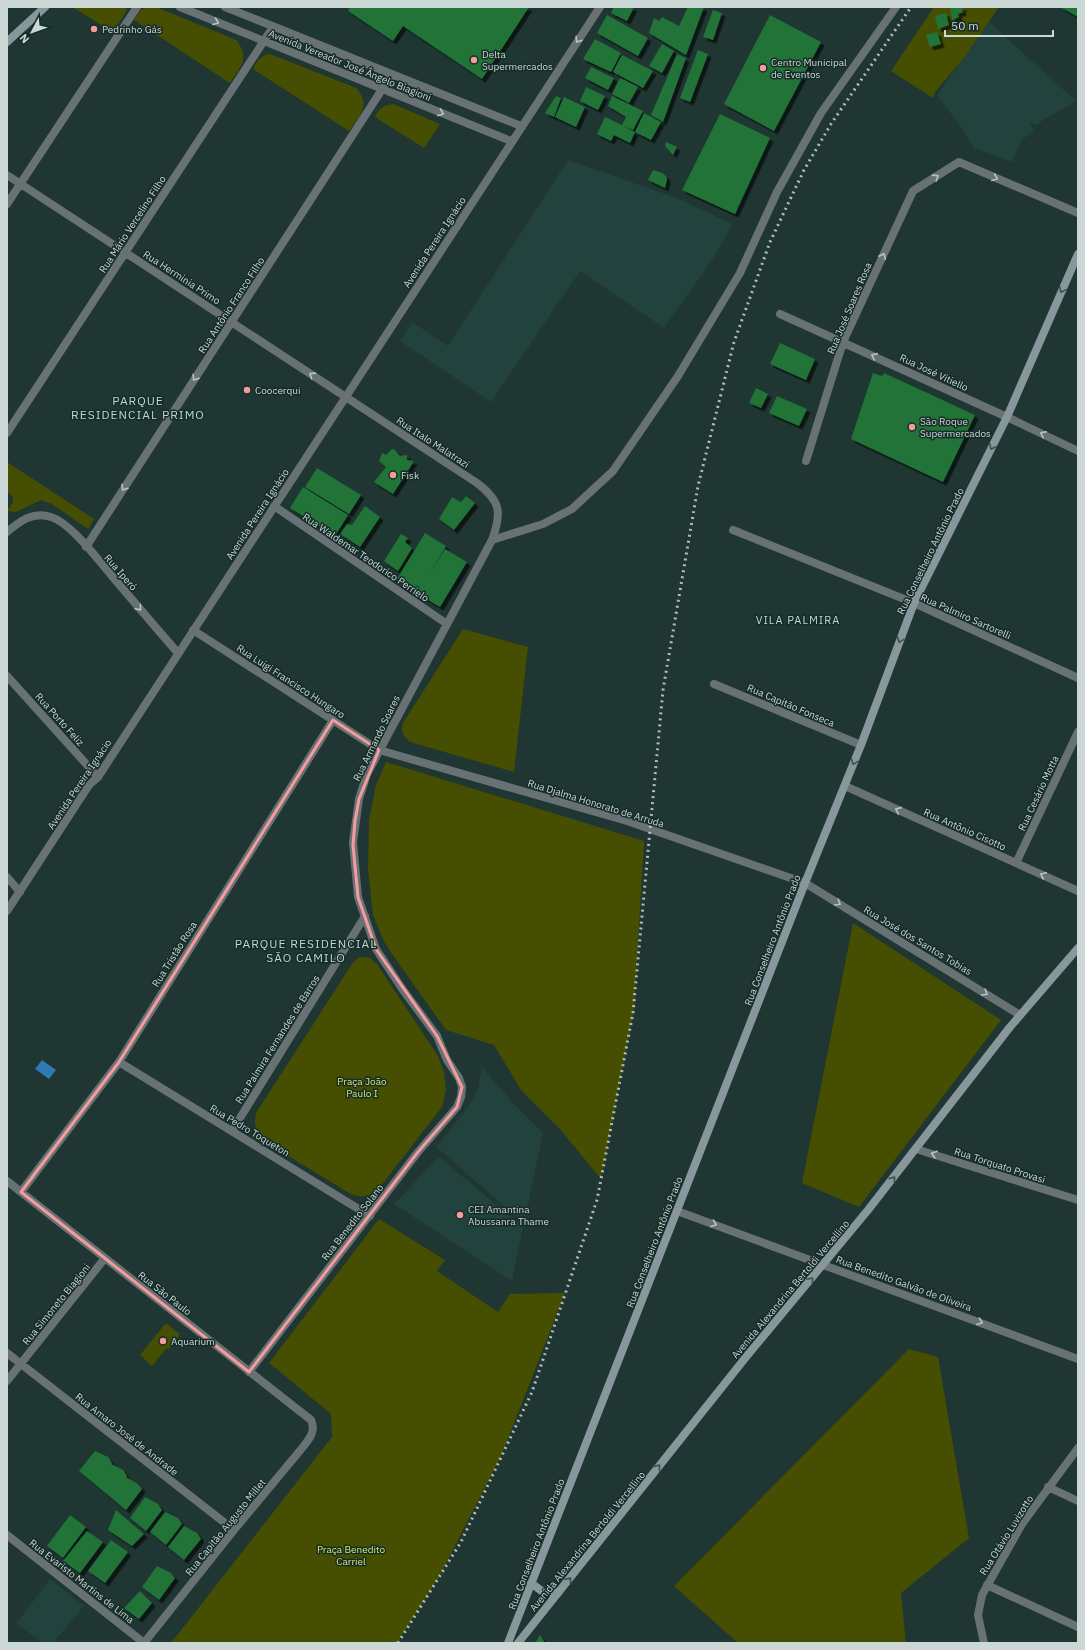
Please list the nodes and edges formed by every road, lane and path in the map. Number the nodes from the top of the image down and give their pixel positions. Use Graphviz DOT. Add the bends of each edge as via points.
graph roads {
  1 [pos="45,7"];
  2 [pos="137,7"];
  3 [pos="180,7"];
  4 [pos="225,7"];
  5 [pos="600,7"];
  6 [pos="896,7"];
  7 [pos="274,27"];
  8 [pos="264,41"];
  9 [pos="7,42"];
  10 [pos="392,74"];
  11 [pos="383,89"];
  12 [pos="521,126"];
  13 [pos="511,141"];
  14 [pos="7,175"];
  15 [pos="20,184"];
  16 [pos="7,204"];
  17 [pos="1078,213"];
  18 [pos="125,252"];
  19 [pos="1078,254"];
  20 [pos="780,314"];
  21 [pos="232,322"];
  22 [pos="843,342"];
  23 [pos="345,397"];
  24 [pos="1007,417"];
  25 [pos="7,433"];
  26 [pos="1078,451"];
  27 [pos="806,461"];
  28 [pos="274,506"];
  29 [pos="498,514"];
  30 [pos="733,530"];
  31 [pos="7,532"];
  32 [pos="492,540"];
  33 [pos="86,547"];
  34 [pos="914,603"];
  35 [pos="447,624"];
  36 [pos="193,630"];
  37 [pos="178,653"];
  38 [pos="7,676"];
  39 [pos="1078,678"];
  40 [pos="714,684"];
  41 [pos="333,720"];
  42 [pos="1078,732"];
  43 [pos="861,745"];
  44 [pos="379,750"];
  45 [pos="98,777"];
  46 [pos="844,786"];
  47 [pos="1016,863"];
  48 [pos="7,877"];
  49 [pos="805,883"];
  50 [pos="1078,891"];
  51 [pos="20,892"];
  52 [pos="7,911"];
  53 [pos="366,916"];
  54 [pos="1078,948"];
  55 [pos="1020,1015"];
  56 [pos="119,1062"];
  57 [pos="461,1082"];
  58 [pos="232,1131"];
  59 [pos="916,1149"];
  60 [pos="7,1181"];
  61 [pos="21,1192"];
  62 [pos="1078,1200"];
  63 [pos="677,1211"];
  64 [pos="370,1216"];
  65 [pos="105,1258"];
  66 [pos="824,1264"];
  67 [pos="7,1353"];
  68 [pos="1078,1359"];
  69 [pos="21,1364"];
  70 [pos="249,1372"];
  71 [pos="7,1381"];
  72 [pos="311,1420"];
  73 [pos="1078,1448"];
  74 [pos="1048,1487"];
  75 [pos="1078,1501"];
  76 [pos="234,1530"];
  77 [pos="7,1535"];
  78 [pos="531,1583"];
  79 [pos="987,1585"];
  80 [pos="558,1593"];
  81 [pos="1078,1627"];
  82 [pos="144,1643"];
  83 [pos="508,1643"];
  84 [pos="518,1643"];
  85 [pos="984,1643"];
  1 -- 9 [label="main road"];
  2 -- 15 [label="street"];
  3 -- 8 [label="street, Avenida Vereador José Ângelo Biagioni, one-way"];
  4 -- 7 [label="street, Avenida Vereador José Ângelo Biagioni"];
  5 -- 12 [label="street, Avenida Pereira Ignácio, one-way"];
  6 -- 32 [label="street" via="821,113 777,192 740,273 678,376 613,471 572,509 543,524"];
  7 -- 8 [label="street, Rua Mário Vercelino Filho"];
  7 -- 10 [label="street, Avenida Vereador José Ângelo Biagioni"];
  8 -- 11 [label="street, Avenida Vereador José Ângelo Biagioni"];
  8 -- 18 [label="street, Rua Mário Vercelino Filho"];
  10 -- 11 [label="street, Rua Antônio Franco Filho"];
  10 -- 12 [label="street, Avenida Vereador José Ângelo Biagioni"];
  11 -- 13 [label="street, Avenida Vereador José Ângelo Biagioni, one-way"];
  11 -- 21 [label="street, Rua Antônio Franco Filho"];
  12 -- 13 [label="street, Avenida Pereira Ignácio"];
  13 -- 23 [label="street, Avenida Pereira Ignácio"];
  14 -- 15 [label="street, Rua Herminia Primo"];
  15 -- 16 [label="street"];
  15 -- 18 [label="street, Rua Herminia Primo"];
  22 -- 17 [label="street, Rua José Soares Rosa, one-way" via="913,191 959,162"];
  18 -- 21 [label="street, Rua Herminia Primo"];
  18 -- 25 [label="street, Rua Mário Vercelino Filho"];
  19 -- 24 [label="main road, Rua Conselheiro Antônio Prado, one-way"];
  20 -- 22 [label="street, Rua José Vitiello"];
  23 -- 21 [label="street, Rua Herminia Primo, one-way"];
  21 -- 33 [label="street, Rua Antônio Franco Filho, one-way"];
  24 -- 22 [label="street, Rua José Vitiello, one-way"];
  22 -- 27 [label="street, Rua José Soares Rosa"];
  23 -- 28 [label="street, Avenida Pereira Ignácio"];
  23 -- 29 [label="street, Rua Italo Malatrazi" via="487,490 494,499"];
  26 -- 24 [label="street, Rua José Vitiello, one-way"];
  24 -- 34 [label="main road, Rua Conselheiro Antônio Prado, one-way"];
  28 -- 35 [label="street, Rua Waldemar Teodorico Perrielo"];
  28 -- 36 [label="street, Avenida Pereira Ignácio"];
  29 -- 32 [label="street, Rua Armando Soares"];
  30 -- 34 [label="street, Rua Palmiro Sartorelli"];
  31 -- 33 [label="street, Rua Iperó" via="25,519 41,515 59,521"];
  32 -- 35 [label="street, Rua Armando Soares"];
  33 -- 37 [label="street, Rua Iperó, one-way"];
  34 -- 39 [label="street, Rua Palmiro Sartorelli"];
  34 -- 43 [label="main road, Rua Conselheiro Antônio Prado, one-way"];
  35 -- 44 [label="street, Rua Armando Soares"];
  36 -- 37 [label="street, Avenida Pereira Ignácio"];
  36 -- 41 [label="street, Rua Luigi Francisco Hungaro"];
  37 -- 45 [label="street, Avenida Pereira Ignácio"];
  38 -- 45 [label="street, Rua Porto Feliz"];
  40 -- 43 [label="street, Rua Capitão Fonseca"];
  41 -- 44 [label="street, Rua Luigi Francisco Hungaro"];
  41 -- 56 [label="street, Rua Tristão Rosa"];
  42 -- 47 [label="street, Rua Cesário Motta"];
  43 -- 46 [label="main road, Rua Conselheiro Antônio Prado, one-way"];
  44 -- 49 [label="street, Rua Djalma Honorato de Arruda" via="627,821"];
  44 -- 53 [label="street, Rua Armando Soares" via="367,774 359,799 353,842 358,896"];
  45 -- 51 [label="street, Avenida Pereira Ignácio" via="89,785"];
  47 -- 46 [label="street, Rua Antônio Cisotto, one-way"];
  46 -- 49 [label="main road, Rua Conselheiro Antônio Prado"];
  50 -- 47 [label="street, Rua Antônio Cisotto, one-way"];
  48 -- 51 [label="street"];
  49 -- 55 [label="street, Rua José dos Santos Tobias, one-way"];
  49 -- 63 [label="main road, Rua Conselheiro Antônio Prado"];
  51 -- 52 [label="street, Avenida Pereira Ignácio"];
  53 -- 57 [label="street, Rua Armando Soares" via="376,949 437,1036 447,1060"];
  53 -- 58 [label="street, Rua Palmira Fernandes de Barros"];
  54 -- 55 [label="main road, Avenida Alexandrina Bertoldi Vercellino"];
  55 -- 59 [label="main road, Avenida Alexandrina Bertoldi Vercellino"];
  56 -- 58 [label="street, Rua Pedro Toqueton"];
  56 -- 61 [label="street, Rua Tristão Rosa"];
  57 -- 64 [label="street, Rua Benedito Solano" via="462,1092 457,1107 433,1133"];
  58 -- 64 [label="street, Rua Pedro Toqueton"];
  62 -- 59 [label="street, Rua Torquato Provasi, one-way"];
  66 -- 59 [label="main road, Avenida Alexandrina Bertoldi Vercellino, one-way"];
  60 -- 61 [label="street, Rua São Paulo"];
  61 -- 65 [label="street, Rua São Paulo"];
  63 -- 66 [label="street, Rua Benedito Galvão de Oliveira, one-way"];
  63 -- 78 [label="main road, Rua Conselheiro Antônio Prado"];
  64 -- 70 [label="street, Rua Benedito Solano"];
  65 -- 69 [label="street, Rua Simoneto Biagioni"];
  65 -- 70 [label="street, Rua São Paulo"];
  66 -- 68 [label="street, Rua Benedito Galvão de Oliveira, one-way"];
  80 -- 66 [label="main road, Avenida Alexandrina Bertoldi Vercellino, one-way" via="746,1357"];
  67 -- 69 [label="street, Rua Amaro José de Andrade"];
  69 -- 71 [label="street, Rua Simoneto Biagioni"];
  69 -- 76 [label="street, Rua Amaro José de Andrade"];
  70 -- 72 [label="street, Rua São Paulo"];
  72 -- 76 [label="street, Rua Capitão Augusto Millet" via="313,1430 309,1439"];
  73 -- 74 [label="street, Rua Otávio Luvizotto"];
  74 -- 75 [label="street"];
  74 -- 79 [label="street, Rua Otávio Luvizotto" via="1022,1524"];
  76 -- 82 [label="street, Rua Capitão Augusto Millet"];
  77 -- 82 [label="street, Rua Evaristo Martins de Lima"];
  78 -- 80 [label="main road" via="542,1592"];
  78 -- 83 [label="main road, Rua Conselheiro Antônio Prado"];
  79 -- 81 [label="street"];
  79 -- 85 [label="street, Rua Otávio Luvizotto" via="978,1615"];
  80 -- 84 [label="main road, Avenida Alexandrina Bertoldi Vercellino"];
}
